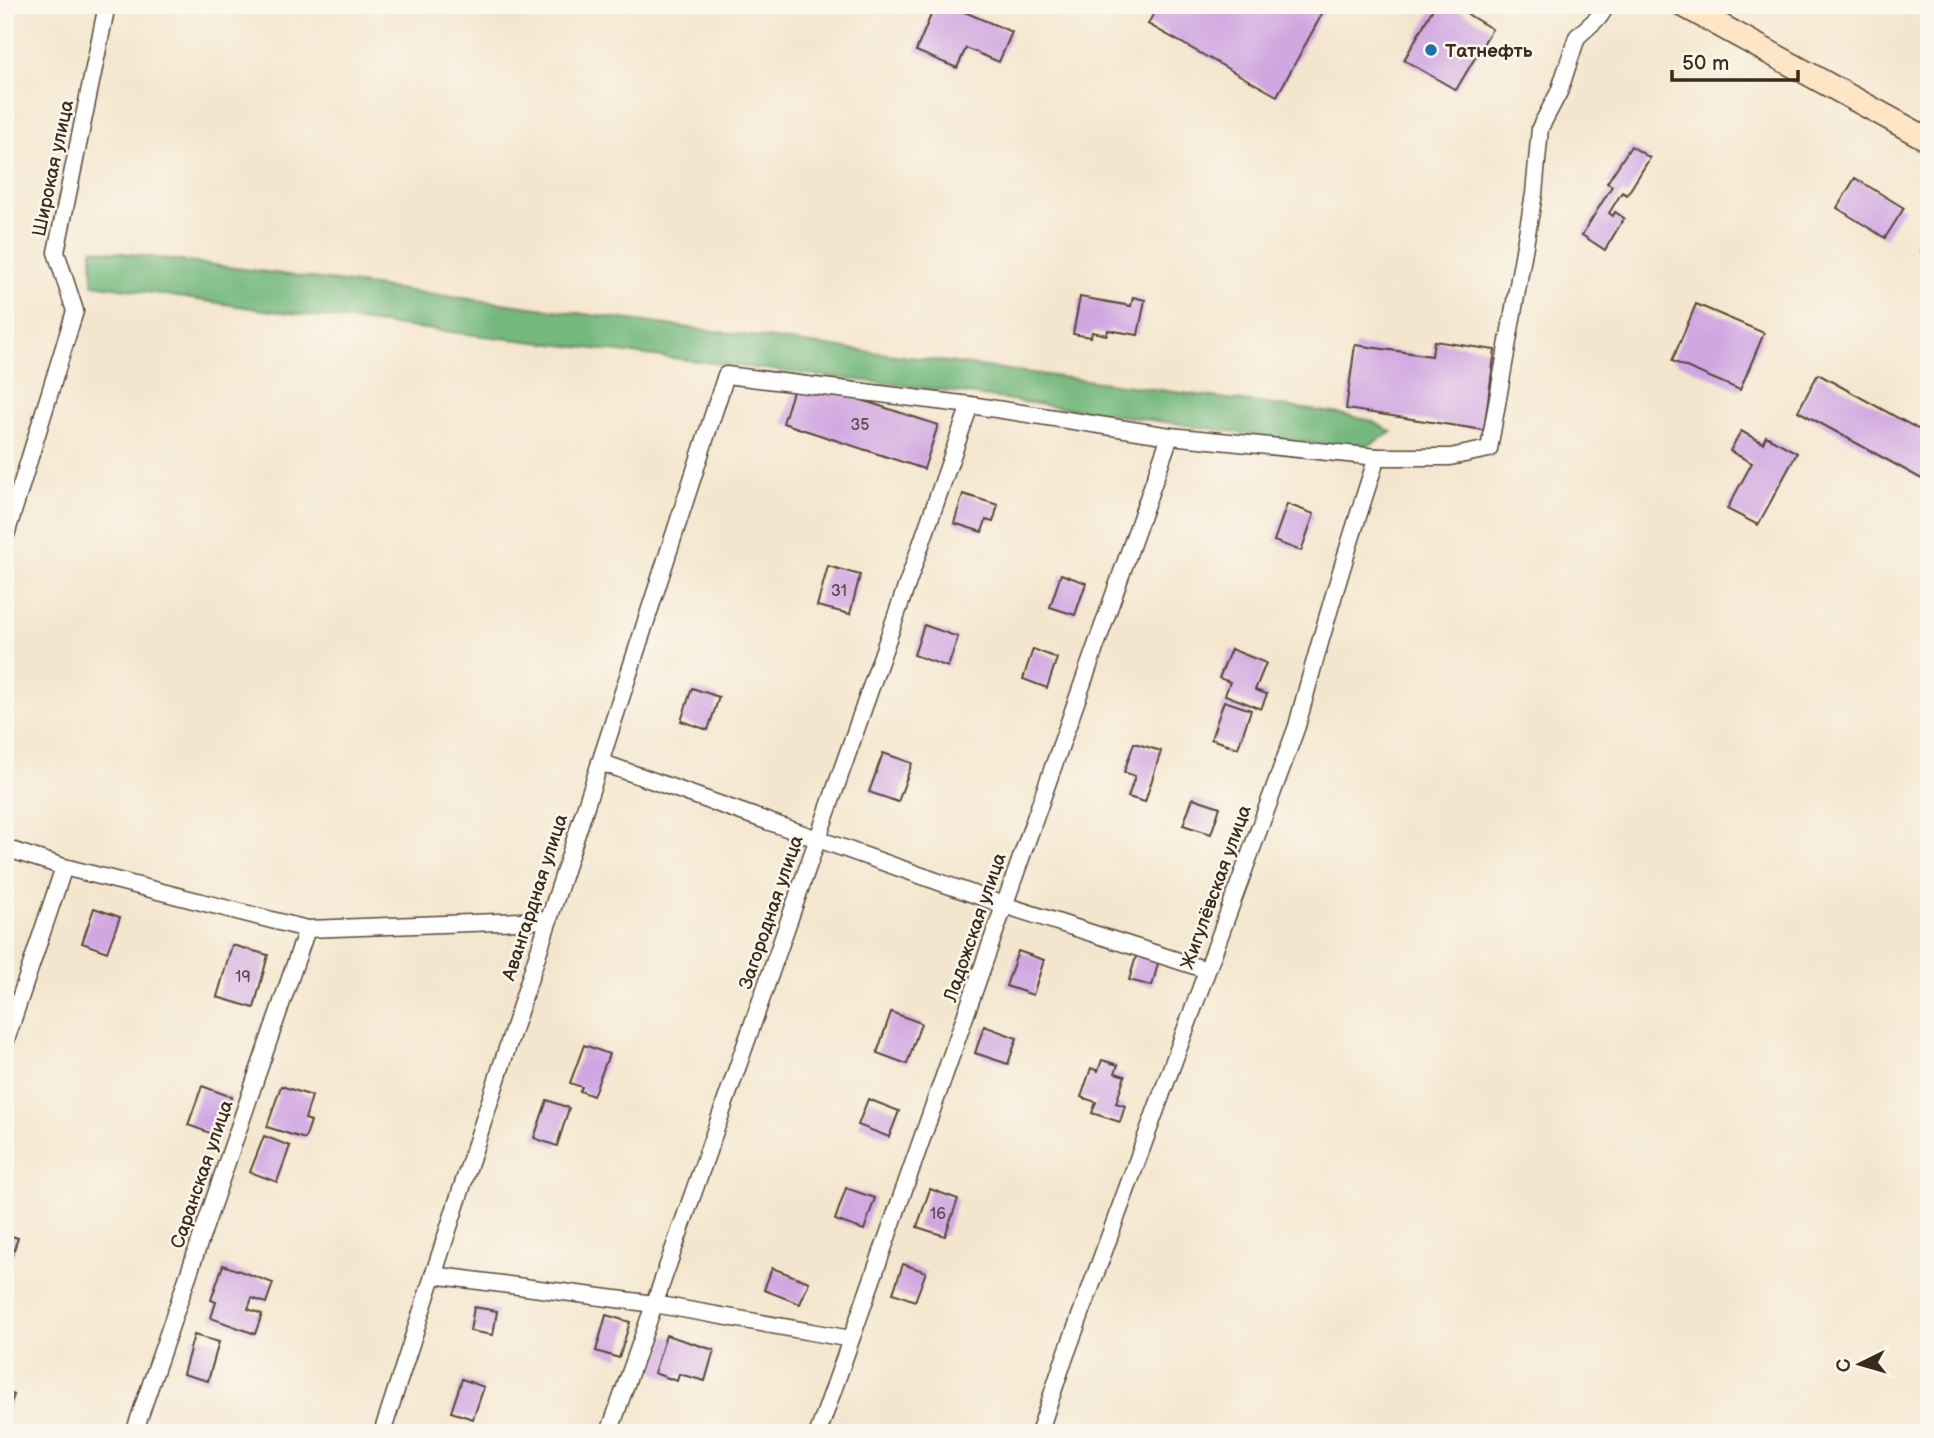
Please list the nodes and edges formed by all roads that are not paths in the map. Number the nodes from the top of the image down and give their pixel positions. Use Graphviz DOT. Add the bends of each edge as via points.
graph roads {
  1 [pos="107,5"];
  2 [pos="1607,5"];
  3 [pos="1684,5"];
  4 [pos="1929,140"];
  5 [pos="970,405"];
  6 [pos="1170,436"];
  7 [pos="1377,457"];
  8 [pos="5,538"];
  9 [pos="600,762"];
  10 [pos="818,838"];
  11 [pos="5,848"];
  12 [pos="64,867"];
  13 [pos="1004,905"];
  14 [pos="549,920"];
  15 [pos="307,929"];
  16 [pos="1207,970"];
  17 [pos="5,1043"];
  18 [pos="433,1275"];
  19 [pos="654,1304"];
  20 [pos="851,1339"];
  21 [pos="134,1433"];
  22 [pos="382,1433"];
  23 [pos="609,1433"];
  24 [pos="818,1433"];
  25 [pos="1039,1433"];
  1 -- 8 [label="street, Широкая улица" via="56,252 75,311"];
  2 -- 7 [label="street" via="1577,37 1559,93 1540,128 1534,194 1489,449 1450,457"];
  3 -- 4 [label="street"];
  5 -- 6 [label="street"];
  5 -- 9 [label="street, Авангардная улица" via="726,375"];
  5 -- 10 [label="street, Загородная улица"];
  6 -- 7 [label="street"];
  6 -- 13 [label="street, Ладожская улица"];
  7 -- 16 [label="street, Жигулёвская улица" via="1297,726"];
  9 -- 10 [label="street"];
  9 -- 14 [label="street, Авангардная улица"];
  10 -- 13 [label="street"];
  10 -- 19 [label="street, Загородная улица"];
  11 -- 12 [label="street"];
  12 -- 15 [label="street"];
  12 -- 17 [label="street"];
  13 -- 16 [label="street"];
  13 -- 20 [label="street, Ладожская улица"];
  14 -- 15 [label="street"];
  14 -- 18 [label="street, Авангардная улица"];
  15 -- 21 [label="street, Саранская улица"];
  16 -- 25 [label="street, Жигулёвская улица"];
  18 -- 19 [label="street"];
  18 -- 22 [label="street, Авангардная улица"];
  19 -- 20 [label="street"];
  19 -- 23 [label="street, Загородная улица"];
  20 -- 24 [label="street, Ладожская улица"];
}
